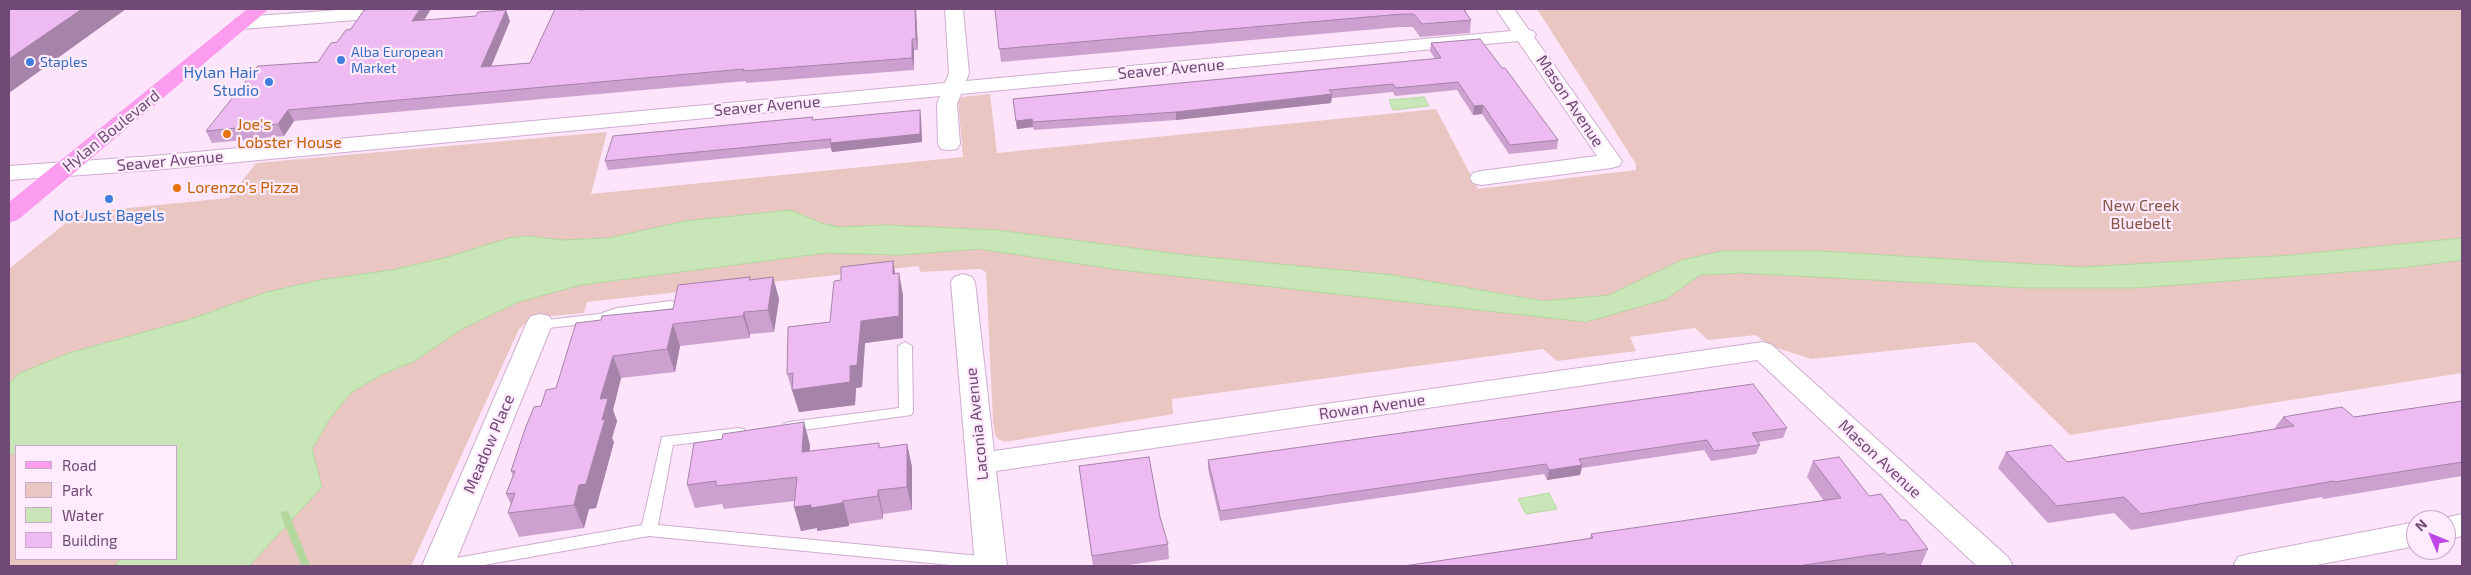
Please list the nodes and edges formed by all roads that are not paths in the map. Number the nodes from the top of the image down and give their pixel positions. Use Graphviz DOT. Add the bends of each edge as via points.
graph roads {
  1 [pos="418,9"];
  2 [pos="954,9"];
  3 [pos="1505,9"];
  4 [pos="250,16"];
  5 [pos="1526,36"];
  6 [pos="952,89"];
  7 [pos="949,144"];
  8 [pos="63,169"];
  9 [pos="9,173"];
  10 [pos="1481,178"];
  11 [pos="9,215"];
  12 [pos="963,282"];
  13 [pos="670,305"];
  14 [pos="540,323"];
  15 [pos="905,346"];
  16 [pos="1764,351"];
  17 [pos="772,428"];
  18 [pos="753,431"];
  19 [pos="981,463"];
  20 [pos="649,530"];
  21 [pos="2406,536"];
  22 [pos="991,564"];
  23 [pos="438,566"];
  24 [pos="445,566"];
  25 [pos="1997,566"];
  26 [pos="2250,566"];
  1 -- 4 [label="street"];
  2 -- 6 [label="street" via="959,73"];
  3 -- 5 [label="street, Mason Avenue"];
  4 -- 8 [label="main road, Hylan Boulevard"];
  5 -- 6 [label="street, Seaver Avenue"];
  5 -- 10 [label="street, Mason Avenue" via="1611,161"];
  6 -- 7 [label="street" via="947,104"];
  6 -- 8 [label="street, Seaver Avenue"];
  8 -- 9 [label="street, Seaver Avenue"];
  8 -- 11 [label="main road, Hylan Boulevard"];
  12 -- 19 [label="street, Laconia Avenue"];
  13 -- 14 [label="lane" via="617,312 601,318"];
  14 -- 23 [label="street, Meadow Place"];
  15 -- 17 [label="lane" via="906,412"];
  16 -- 19 [label="street, Rowan Avenue"];
  16 -- 25 [label="street, Mason Avenue"];
  18 -- 20 [label="lane" via="667,441"];
  19 -- 22 [label="street, Laconia Avenue"];
  20 -- 22 [label="lane"];
  20 -- 24 [label="lane"];
  21 -- 26 [label="street"];
}
